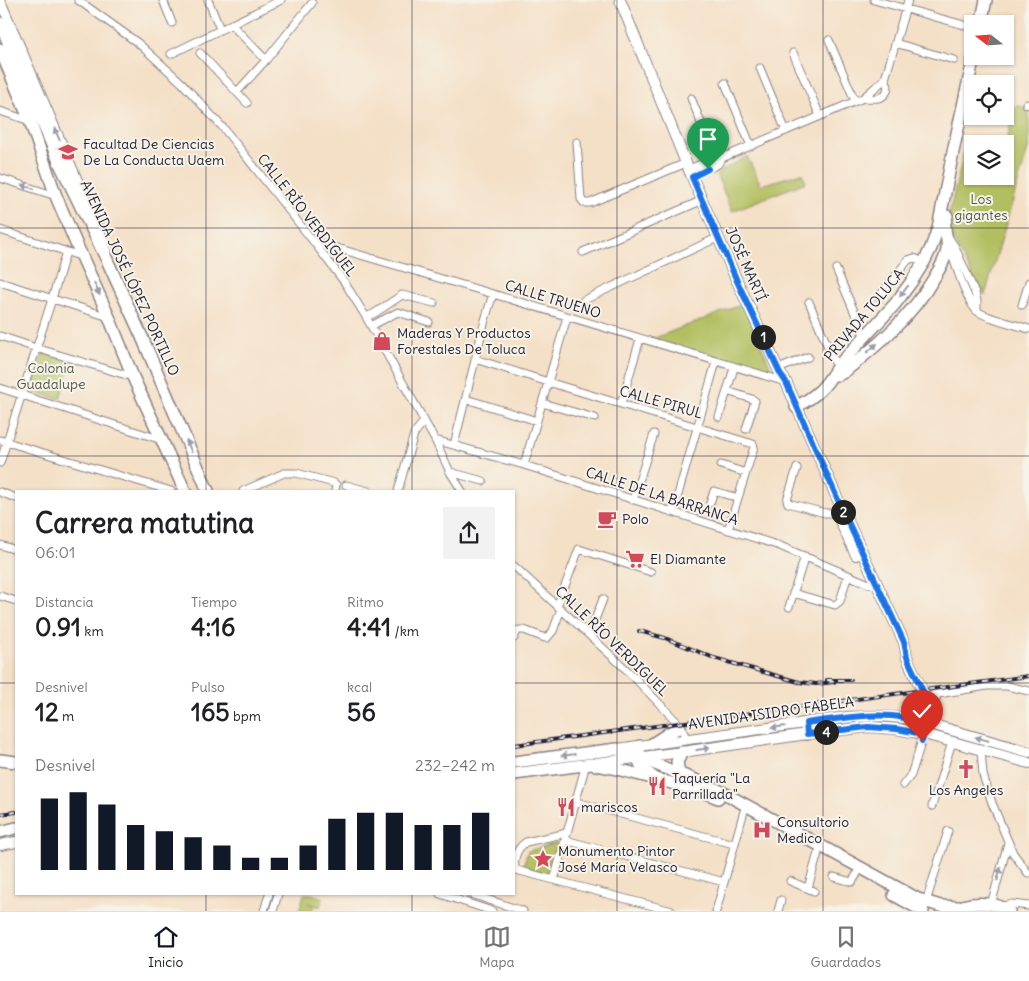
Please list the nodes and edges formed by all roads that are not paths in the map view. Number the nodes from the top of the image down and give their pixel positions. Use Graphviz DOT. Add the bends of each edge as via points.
graph roads {
  1 [pos="0,0"];
  2 [pos="78,0"];
  3 [pos="163,0"];
  4 [pos="208,0"];
  5 [pos="281,0"];
  6 [pos="620,0"];
  7 [pos="874,0"];
  8 [pos="908,0"];
  9 [pos="986,0"];
  10 [pos="992,0"];
  11 [pos="312,3"];
  12 [pos="905,9"];
  13 [pos="983,15"];
  14 [pos="989,15"];
  15 [pos="0,23"];
  16 [pos="172,23"];
  17 [pos="231,24"];
  18 [pos="964,25"];
  19 [pos="220,29"];
  20 [pos="829,40"];
  21 [pos="895,43"];
  22 [pos="0,49"];
  23 [pos="200,53"];
  24 [pos="170,54"];
  25 [pos="793,54"];
  26 [pos="266,60"];
  27 [pos="954,60"];
  28 [pos="972,65"];
  29 [pos="0,68"];
  30 [pos="760,68"];
  31 [pos="885,79"];
  32 [pos="725,83"];
  33 [pos="236,92"];
  34 [pos="690,98"];
  35 [pos="863,98"];
  36 [pos="855,101"];
  37 [pos="247,103"];
  38 [pos="24,109"];
  39 [pos="0,111"];
  40 [pos="820,116"];
  41 [pos="30,121"];
  42 [pos="965,125"];
  43 [pos="786,131"];
  44 [pos="577,142"];
  45 [pos="751,146"];
  46 [pos="718,160"];
  47 [pos="689,170"];
  48 [pos="0,178"];
  49 [pos="56,196"];
  50 [pos="702,200"];
  51 [pos="0,230"];
  52 [pos="942,235"];
  53 [pos="719,237"];
  54 [pos="313,241"];
  55 [pos="66,252"];
  56 [pos="582,252"];
  57 [pos="83,257"];
  58 [pos="107,260"];
  59 [pos="924,262"];
  60 [pos="836,269"];
  61 [pos="0,282"];
  62 [pos="1028,286"];
  63 [pos="493,294"];
  64 [pos="879,297"];
  65 [pos="52,299"];
  66 [pos="584,300"];
  67 [pos="809,302"];
  68 [pos="434,303"];
  69 [pos="1022,305"];
  70 [pos="109,316"];
  71 [pos="366,317"];
  72 [pos="567,317"];
  73 [pos="429,322"];
  74 [pos="370,326"];
  75 [pos="1029,329"];
  76 [pos="0,336"];
  77 [pos="865,337"];
  78 [pos="640,339"];
  79 [pos="36,348"];
  80 [pos="808,357"];
  81 [pos="475,359"];
  82 [pos="716,362"];
  83 [pos="734,368"];
  84 [pos="837,372"];
  85 [pos="781,376"];
  86 [pos="133,377"];
  87 [pos="548,382"];
  88 [pos="0,388"];
  89 [pos="727,391"];
  90 [pos="21,395"];
  91 [pos="466,399"];
  92 [pos="542,403"];
  93 [pos="621,404"];
  94 [pos="796,407"];
  95 [pos="719,417"];
  96 [pos="595,418"];
  97 [pos="537,421"];
  98 [pos="424,422"];
  99 [pos="698,426"];
  100 [pos="746,429"];
  101 [pos="654,434"];
  102 [pos="162,440"];
  103 [pos="435,440"];
  104 [pos="3,441"];
  105 [pos="454,445"];
  106 [pos="0,463"];
  107 [pos="524,465"];
  108 [pos="721,465"];
  109 [pos="797,468"];
  110 [pos="450,472"];
  111 [pos="746,473"];
  112 [pos="483,481"];
  113 [pos="346,485"];
  114 [pos="335,487"];
  115 [pos="168,490"];
  116 [pos="186,490"];
  117 [pos="208,490"];
  118 [pos="245,490"];
  119 [pos="364,490"];
  120 [pos="398,490"];
  121 [pos="461,490"];
  122 [pos="0,492"];
  123 [pos="15,498"];
  124 [pos="738,498"];
  125 [pos="633,500"];
  126 [pos="710,503"];
  127 [pos="839,510"];
  128 [pos="673,512"];
  129 [pos="728,530"];
  130 [pos="0,545"];
  131 [pos="15,550"];
  132 [pos="805,556"];
  133 [pos="515,567"];
  134 [pos="651,572"];
  135 [pos="848,575"];
  136 [pos="873,584"];
  137 [pos="794,593"];
  138 [pos="0,596"];
  139 [pos="603,599"];
  140 [pos="15,601"];
  141 [pos="559,607"];
  142 [pos="789,607"];
  143 [pos="589,635"];
  144 [pos="515,636"];
  145 [pos="1029,691"];
  146 [pos="936,694"];
  147 [pos="924,696"];
  148 [pos="930,713"];
  149 [pos="930,724"];
  150 [pos="680,727"];
  151 [pos="807,728"];
  152 [pos="924,734"];
  153 [pos="687,739"];
  154 [pos="952,742"];
  155 [pos="652,744"];
  156 [pos="640,746"];
  157 [pos="617,749"];
  158 [pos="982,750"];
  159 [pos="682,752"];
  160 [pos="1029,752"];
  161 [pos="638,758"];
  162 [pos="0,760"];
  163 [pos="15,762"];
  164 [pos="515,762"];
  165 [pos="589,764"];
  166 [pos="1029,764"];
  167 [pos="515,774"];
  168 [pos="679,774"];
  169 [pos="656,778"];
  170 [pos="903,785"];
  171 [pos="576,802"];
  172 [pos="932,806"];
  173 [pos="744,811"];
  174 [pos="15,829"];
  175 [pos="948,831"];
  176 [pos="0,832"];
  177 [pos="566,836"];
  178 [pos="15,842"];
  179 [pos="1008,843"];
  180 [pos="734,844"];
  181 [pos="0,845"];
  182 [pos="818,853"];
  183 [pos="515,858"];
  184 [pos="515,868"];
  185 [pos="1028,873"];
  186 [pos="857,874"];
  187 [pos="834,877"];
  188 [pos="554,880"];
  189 [pos="790,880"];
  190 [pos="724,882"];
  191 [pos="269,895"];
  192 [pos="278,895"];
  193 [pos="443,895"];
  194 [pos="474,895"];
  195 [pos="781,900"];
  196 [pos="1029,906"];
  197 [pos="924,907"];
  198 [pos="1000,908"];
  199 [pos="956,909"];
  200 [pos="519,910"];
  201 [pos="264,911"];
  202 [pos="273,911"];
  203 [pos="492,911"];
  204 [pos="672,911"];
  205 [pos="716,911"];
  206 [pos="778,911"];
  58 -- 1 [label="street, one-way" via="104,242"];
  2 -- 54 [label="street, CALLE RÍO VERDIGUEL" via="138,43 182,83 225,130"];
  3 -- 16 [label="street"];
  4 -- 19 [label="street"];
  5 -- 17 [label="street"];
  6 -- 47 [label="main road, JOSÉ MARTÍ"];
  7 -- 12 [label="street"];
  8 -- 12 [label="street"];
  9 -- 13 [label="main road"];
  10 -- 14 [label="main road"];
  11 -- 26 [label="street"];
  12 -- 18 [label="street"];
  12 -- 21 [label="street"];
  15 -- 58 [label="main road, AVENIDA JOSÉ LÓPEZ PORTILLO" via="46,131"];
  17 -- 19 [label="street"];
  17 -- 26 [label="street"];
  19 -- 24 [label="street"];
  20 -- 36 [label="street"];
  21 -- 27 [label="street"];
  21 -- 31 [label="street"];
  22 -- 38 [label="main road"];
  23 -- 33 [label="street"];
  25 -- 40 [label="street"];
  26 -- 33 [label="street"];
  28 -- 52 [label="main road"];
  29 -- 38 [label="main road" via="10,91"];
  30 -- 43 [label="street"];
  31 -- 35 [label="street"];
  31 -- 35 [label="street" via="888,87 884,96"];
  32 -- 45 [label="street"];
  33 -- 37 [label="street"];
  34 -- 46 [label="street"];
  35 -- 36 [label="street"];
  36 -- 40 [label="street"];
  38 -- 41 [label="main road"];
  39 -- 41 [label="street"];
  40 -- 43 [label="street"];
  41 -- 49 [label="main road"];
  42 -- 52 [label="main road"];
  43 -- 45 [label="street"];
  44 -- 47 [label="street" via="581,199 584,203"];
  45 -- 46 [label="street"];
  46 -- 47 [label="street"];
  47 -- 50 [label="main road, JOSÉ MARTÍ"];
  49 -- 48 [label="street, one-way"];
  49 -- 57 [label="main road"];
  50 -- 53 [label="main road, JOSÉ MARTÍ"];
  50 -- 56 [label="street"];
  51 -- 55 [label="street"];
  52 -- 59 [label="main road, PRIVADA TOLUCA"];
  52 -- 75 [label="street" via="955,247 975,293 977,311"];
  84 -- 52 [label="main road, PRIVADA TOLUCA, one-way" via="894,328 915,306 947,252"];
  53 -- 66 [label="street"];
  53 -- 85 [label="main road, JOSÉ MARTÍ"];
  54 -- 63 [label="street, CALLE TRUENO"];
  54 -- 71 [label="street, CALLE RÍO VERDIGUEL"];
  55 -- 57 [label="street"];
  55 -- 65 [label="street"];
  57 -- 70 [label="main road, one-way"];
  117 -- 58 [label="main road, AVENIDA JOSÉ LÓPEZ PORTILLO, one-way"];
  59 -- 64 [label="street" via="914,258 908,260"];
  59 -- 77 [label="main road, PRIVADA TOLUCA, one-way" via="895,304"];
  60 -- 77 [label="street"];
  61 -- 65 [label="street"];
  62 -- 69 [label="street"];
  63 -- 72 [label="street, CALLE TRUENO"];
  63 -- 81 [label="street"];
  65 -- 70 [label="street"];
  65 -- 79 [label="street"];
  67 -- 84 [label="street"];
  68 -- 71 [label="street" via="402,295"];
  70 -- 86 [label="main road"];
  71 -- 74 [label="street, CALLE RÍO VERDIGUEL"];
  72 -- 78 [label="street, CALLE TRUENO"];
  72 -- 87 [label="street"];
  73 -- 74 [label="street" via="398,312"];
  74 -- 98 [label="street, CALLE RÍO VERDIGUEL"];
  76 -- 79 [label="street"];
  77 -- 84 [label="main road, PRIVADA TOLUCA"];
  78 -- 82 [label="street, CALLE TRUENO"];
  78 -- 93 [label="street"];
  79 -- 86 [label="street"];
  79 -- 90 [label="street"];
  80 -- 85 [label="street"];
  81 -- 87 [label="street, CALLE PIRUL"];
  81 -- 91 [label="street"];
  82 -- 83 [label="street, CALLE TRUENO"];
  82 -- 99 [label="street"];
  83 -- 85 [label="street, CALLE TRUENO"];
  83 -- 89 [label="street"];
  84 -- 94 [label="main road, PRIVADA TOLUCA" via="814,396"];
  85 -- 94 [label="main road, JOSÉ MARTÍ"];
  85 -- 127 [label="main road, JOSÉ MARTÍ"];
  86 -- 102 [label="main road"];
  87 -- 92 [label="street"];
  87 -- 93 [label="street, CALLE PIRUL"];
  88 -- 90 [label="street"];
  89 -- 95 [label="street"];
  89 -- 100 [label="street" via="754,401"];
  90 -- 102 [label="street"];
  90 -- 104 [label="street"];
  91 -- 97 [label="street"];
  91 -- 105 [label="street"];
  92 -- 96 [label="street"];
  92 -- 97 [label="street"];
  93 -- 99 [label="street, CALLE PIRUL"];
  94 -- 127 [label="main road, JOSÉ MARTÍ"];
  97 -- 107 [label="street"];
  98 -- 103 [label="street, CALLE RÍO VERDIGUEL"];
  98 -- 120 [label="street" via="414,434"];
  99 -- 111 [label="street, CALLE PIRUL" via="753,444"];
  99 -- 128 [label="street"];
  101 -- 125 [label="street"];
  102 -- 116 [label="main road"];
  103 -- 105 [label="street, CALLE DE LA BARRANCA"];
  103 -- 110 [label="street, CALLE RÍO VERDIGUEL"];
  104 -- 106 [label="street"];
  104 -- 115 [label="street"];
  105 -- 107 [label="street, CALLE DE LA BARRANCA"];
  107 -- 125 [label="street, CALLE DE LA BARRANCA"];
  108 -- 111 [label="street"];
  109 -- 127 [label="street" via="788,503 822,513"];
  110 -- 112 [label="street"];
  110 -- 121 [label="street, CALLE RÍO VERDIGUEL"];
  111 -- 124 [label="street, CALLE PIRUL"];
  113 -- 119 [label="street"];
  114 -- 118 [label="street" via="289,472"];
  122 -- 123 [label="street"];
  124 -- 126 [label="street" via="714,491"];
  124 -- 129 [label="street, CALLE PIRUL"];
  125 -- 128 [label="street, CALLE DE LA BARRANCA"];
  127 -- 136 [label="main road, JOSÉ MARTÍ"];
  128 -- 129 [label="street, CALLE DE LA BARRANCA"];
  129 -- 132 [label="street, CALLE DE LA BARRANCA"];
  130 -- 131 [label="street"];
  132 -- 135 [label="street, CALLE DE LA BARRANCA"];
  132 -- 137 [label="street"];
  133 -- 141 [label="street, CALLE RÍO VERDIGUEL"];
  134 -- 141 [label="street" via="579,549"];
  135 -- 136 [label="street, CALLE DE LA BARRANCA"];
  135 -- 137 [label="street" via="840,601 835,605"];
  136 -- 147 [label="main road, JOSÉ MARTÍ" via="904,642 906,656"];
  137 -- 142 [label="street"];
  138 -- 140 [label="street"];
  139 -- 143 [label="street"];
  141 -- 143 [label="street, CALLE RÍO VERDIGUEL"];
  141 -- 144 [label="street" via="553,631 547,638 519,630"];
  143 -- 150 [label="street, CALLE RÍO VERDIGUEL"];
  145 -- 146 [label="street" via="987,686"];
  146 -- 147 [label="street"];
  146 -- 148 [label="main road"];
  147 -- 148 [label="main road, JOSÉ MARTÍ"];
  148 -- 149 [label="main road, JOSÉ MARTÍ"];
  149 -- 151 [label="main road, AVENIDA ISIDRO FABELA" via="904,718 848,717"];
  160 -- 149 [label="main road, AVENIDA ISIDRO FABELA, one-way"];
  150 -- 153 [label="street, CALLE RÍO VERDIGUEL"];
  150 -- 155 [label="main road"];
  151 -- 152 [label="main road, AVENIDA ISIDRO FABELA" via="868,727"];
  151 -- 153 [label="main road, AVENIDA ISIDRO FABELA, one-way"];
  159 -- 151 [label="main road, AVENIDA ISIDRO FABELA, one-way"];
  152 -- 154 [label="main road, AVENIDA ISIDRO FABELA"];
  152 -- 170 [label="street" via="911,774"];
  153 -- 155 [label="main road, AVENIDA ISIDRO FABELA"];
  154 -- 158 [label="main road, AVENIDA ISIDRO FABELA"];
  154 -- 172 [label="street"];
  155 -- 156 [label="main road, AVENIDA ISIDRO FABELA"];
  156 -- 157 [label="main road, AVENIDA ISIDRO FABELA"];
  156 -- 161 [label="main road"];
  157 -- 161 [label="main road"];
  157 -- 164 [label="main road, AVENIDA ISIDRO FABELA, one-way"];
  158 -- 166 [label="main road, AVENIDA ISIDRO FABELA"];
  158 -- 179 [label="street" via="984,783"];
  159 -- 161 [label="main road, AVENIDA ISIDRO FABELA"];
  159 -- 168 [label="main road" via="677,762"];
  161 -- 165 [label="main road, AVENIDA ISIDRO FABELA"];
  161 -- 168 [label="main road"];
  161 -- 169 [label="main road" via="644,770"];
  162 -- 163 [label="main road"];
  165 -- 167 [label="main road, AVENIDA ISIDRO FABELA"];
  165 -- 169 [label="main road"];
  165 -- 171 [label="street"];
  168 -- 197 [label="main road" via="722,792"];
  169 -- 173 [label="main road" via="706,793"];
  171 -- 177 [label="street"];
  171 -- 180 [label="street"];
  173 -- 180 [label="street"];
  173 -- 182 [label="main road"];
  174 -- 176 [label="main road"];
  175 -- 197 [label="street"];
  177 -- 183 [label="street" via="526,842"];
  177 -- 188 [label="street"];
  177 -- 190 [label="street"];
  178 -- 181 [label="main road"];
  179 -- 185 [label="street"];
  198 -- 179 [label="street, one-way"];
  180 -- 190 [label="street"];
  182 -- 186 [label="main road"];
  182 -- 189 [label="street" via="811,889"];
  184 -- 188 [label="street"];
  186 -- 187 [label="street" via="852,882"];
  186 -- 197 [label="main road"];
  188 -- 204 [label="street"];
  190 -- 205 [label="street"];
  191 -- 201 [label="street"];
  192 -- 202 [label="street"];
  193 -- 203 [label="street"];
  194 -- 200 [label="street"];
  195 -- 206 [label="street"];
  196 -- 198 [label="street" via="1012,904"];
  197 -- 199 [label="main road"];
  198 -- 199 [label="main road" via="967,904"];
}
